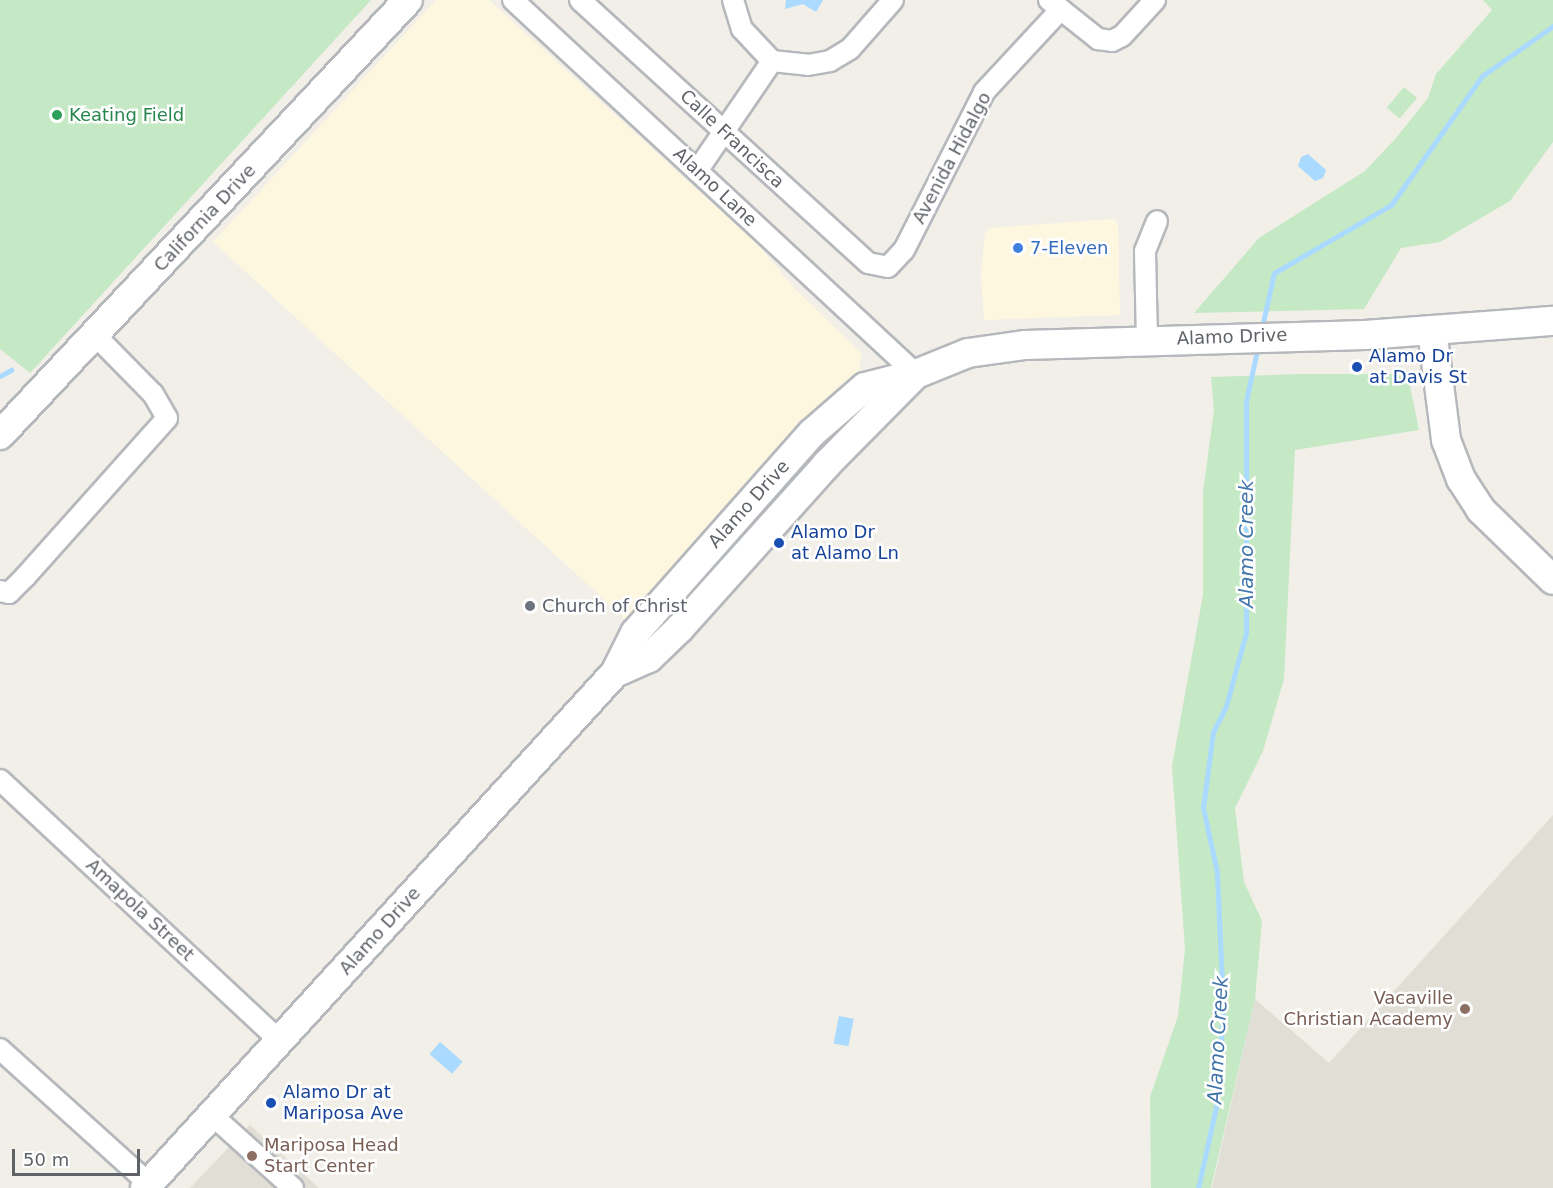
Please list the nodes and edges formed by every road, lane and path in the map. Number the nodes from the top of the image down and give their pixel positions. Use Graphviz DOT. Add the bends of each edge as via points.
graph roads {
  1 [pos="408,0"];
  2 [pos="513,0"];
  3 [pos="734,0"];
  4 [pos="893,0"];
  5 [pos="1155,0"];
  6 [pos="580,1"];
  7 [pos="1055,5"];
  8 [pos="772,61"];
  9 [pos="724,131"];
  10 [pos="697,171"];
  11 [pos="1157,221"];
  12 [pos="888,267"];
  13 [pos="1553,321"];
  14 [pos="1432,330"];
  15 [pos="96,336"];
  16 [pos="1147,340"];
  17 [pos="916,374"];
  18 [pos="0,435"];
  19 [pos="767,484"];
  20 [pos="1553,580"];
  21 [pos="0,591"];
  22 [pos="651,656"];
  23 [pos="615,673"];
  24 [pos="0,780"];
  25 [pos="280,1041"];
  26 [pos="0,1049"];
  27 [pos="212,1115"];
  28 [pos="149,1187"];
  29 [pos="293,1188"];
  1 -- 15 [label="main road, California Drive"];
  2 -- 10 [label="street, Alamo Lane"];
  3 -- 8 [label="street" via="742,29"];
  4 -- 8 [label="street" via="850,48 830,60 808,64"];
  5 -- 7 [label="street, Avenida Hidalgo" via="1122,36 1112,41 1098,39"];
  6 -- 9 [label="street, Calle Francisca"];
  7 -- 12 [label="street, Avenida Hidalgo" via="984,92 904,250"];
  8 -- 9 [label="street"];
  9 -- 10 [label="street"];
  9 -- 12 [label="street, Calle Francisca" via="868,263"];
  10 -- 17 [label="street, Alamo Lane"];
  11 -- 16 [label="street" via="1145,251"];
  13 -- 14 [label="main road, Alamo Drive"];
  14 -- 16 [label="main road, Alamo Drive"];
  14 -- 20 [label="main road" via="1446,440 1461,479 1481,510"];
  15 -- 18 [label="main road, California Drive"];
  15 -- 21 [label="street" via="153,394 167,418 26,577 9,593"];
  16 -- 17 [label="main road, Alamo Drive" via="968,353"];
  17 -- 19 [label="main road, Alamo Drive" via="865,387 812,433"];
  17 -- 22 [label="main road, Alamo Drive" via="820,471"];
  19 -- 22 [label="main road" via="752,518 669,618"];
  19 -- 23 [label="main road, Alamo Drive" via="635,633"];
  22 -- 23 [label="main road, Alamo Drive"];
  23 -- 25 [label="main road, Alamo Drive"];
  24 -- 25 [label="street, Amapola Street"];
  25 -- 27 [label="main road, Alamo Drive"];
  26 -- 28 [label="street"];
  27 -- 28 [label="main road, Alamo Drive"];
  27 -- 29 [label="street"];
}
